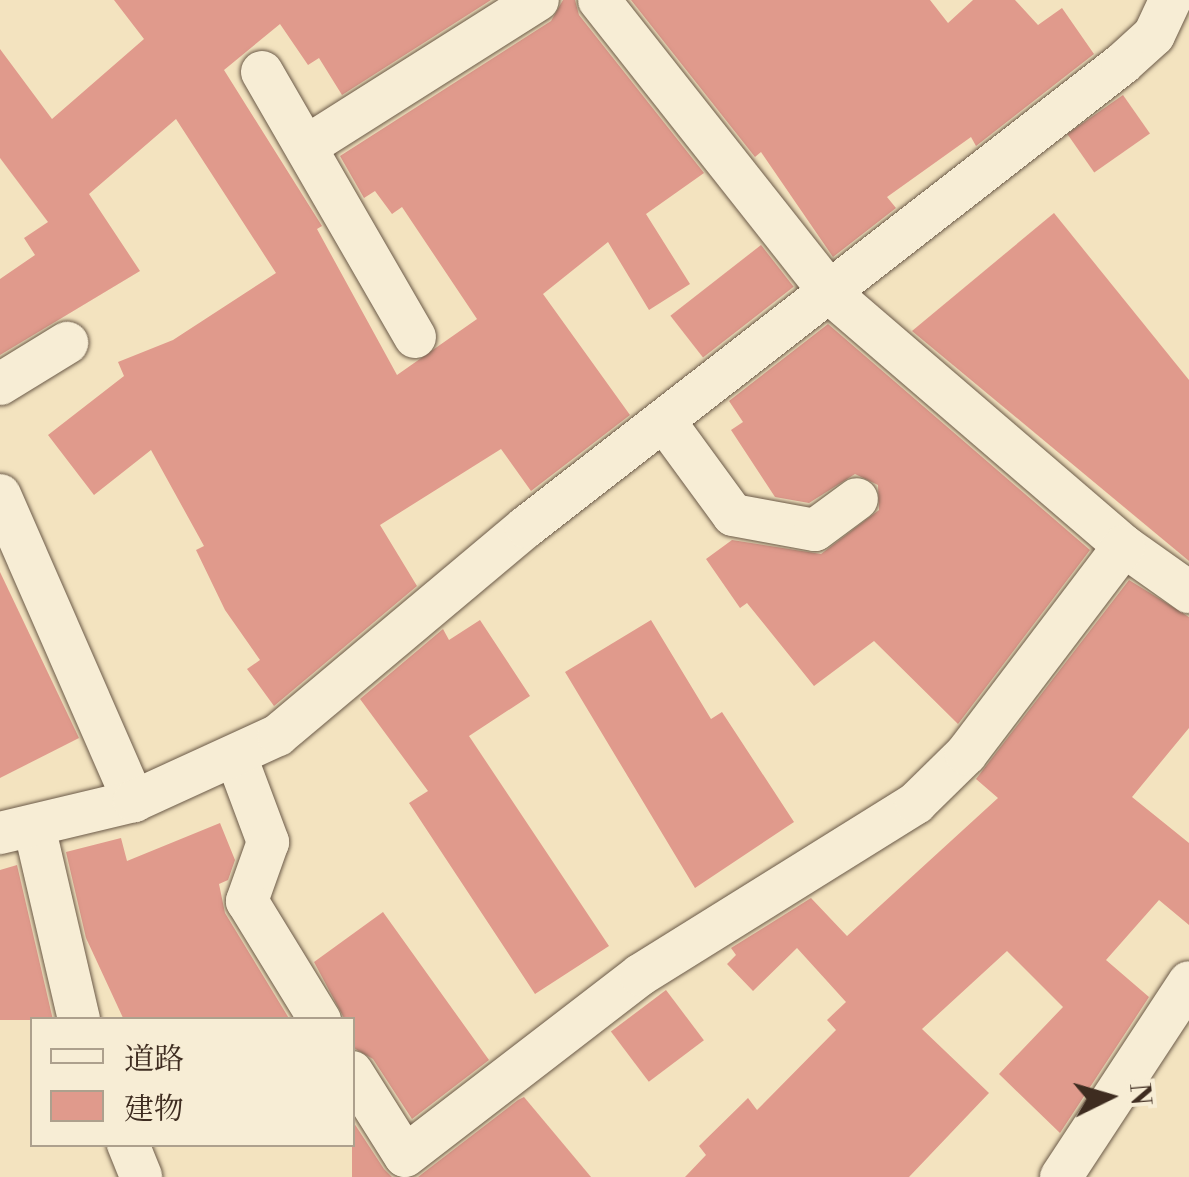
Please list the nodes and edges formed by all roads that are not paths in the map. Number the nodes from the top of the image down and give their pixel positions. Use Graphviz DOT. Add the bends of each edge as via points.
graph roads {
  1 [pos="538,0"];
  2 [pos="599,0"];
  3 [pos="1170,0"];
  4 [pos="262,72"];
  5 [pos="308,146"];
  6 [pos="831,294"];
  7 [pos="415,338"];
  8 [pos="67,344"];
  9 [pos="0,384"];
  10 [pos="664,422"];
  11 [pos="0,495"];
  12 [pos="857,500"];
  13 [pos="1124,546"];
  14 [pos="1189,592"];
  15 [pos="237,759"];
  16 [pos="134,801"];
  17 [pos="17,829"];
  18 [pos="1189,982"];
  19 [pos="78,1017"];
  20 [pos="318,1017"];
  21 [pos="355,1077"];
  22 [pos="129,1147"];
  23 [pos="140,1177"];
  24 [pos="1061,1177"];
  1 -- 5 [label="street"];
  2 -- 6 [label="street"];
  3 -- 6 [label="street" via="1154,35 1122,64"];
  4 -- 5 [label="street"];
  5 -- 7 [label="street"];
  6 -- 10 [label="street"];
  6 -- 13 [label="street"];
  8 -- 9 [label="street"];
  10 -- 12 [label="street" via="733,515 815,530"];
  10 -- 15 [label="street" via="526,527 278,735"];
  11 -- 16 [label="street"];
  13 -- 14 [label="street"];
  13 -- 21 [label="street" via="966,754 916,803 640,975 405,1156"];
  15 -- 16 [label="street"];
  15 -- 20 [label="street" via="268,842 246,901"];
  16 -- 17 [label="street"];
  17 -- 19 [label="street"];
  18 -- 24 [label="street"];
  22 -- 23 [label="street"];
}
